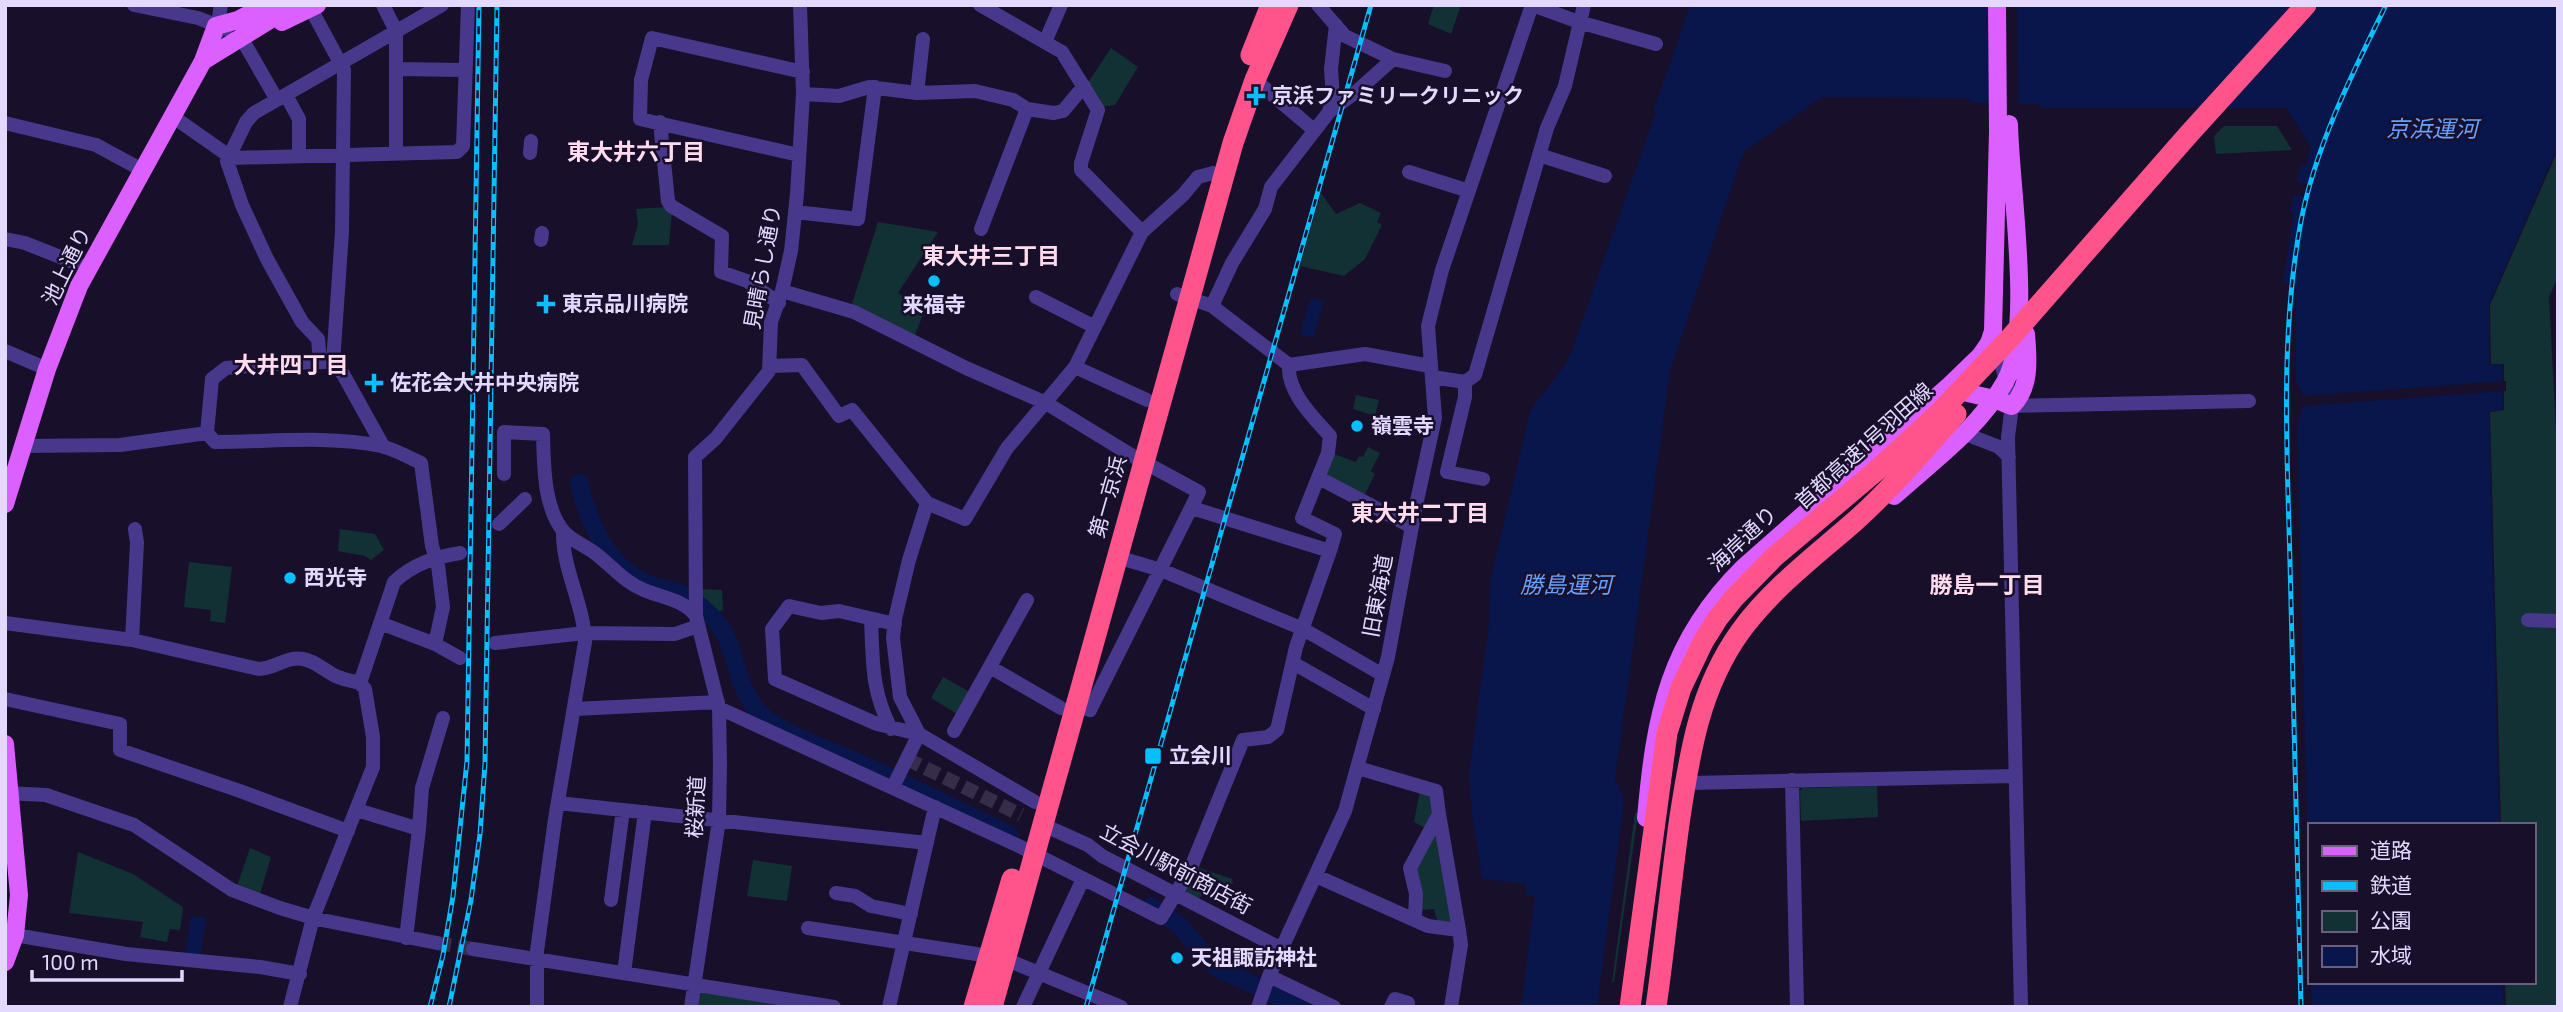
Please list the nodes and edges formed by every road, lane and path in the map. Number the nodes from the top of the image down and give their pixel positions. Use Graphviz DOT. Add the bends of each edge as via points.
graph roads {
  1 [pos="134,5"];
  2 [pos="221,5"];
  3 [pos="383,5"];
  4 [pos="442,5"];
  5 [pos="468,5"];
  6 [pos="800,5"];
  7 [pos="980,5"];
  8 [pos="1061,5"];
  9 [pos="1271,5"];
  10 [pos="1288,5"];
  11 [pos="1318,5"];
  12 [pos="1532,5"];
  13 [pos="1584,5"];
  14 [pos="1997,5"];
  15 [pos="2009,5"];
  16 [pos="2306,5"];
  17 [pos="2321,5"];
  18 [pos="307,6"];
  19 [pos="166,8"];
  20 [pos="259,13"];
  21 [pos="1579,22"];
  22 [pos="1336,25"];
  23 [pos="216,26"];
  24 [pos="396,30"];
  25 [pos="242,39"];
  26 [pos="923,39"];
  27 [pos="1045,42"];
  28 [pos="1656,44"];
  29 [pos="209,57"];
  30 [pos="1393,59"];
  31 [pos="342,63"];
  32 [pos="396,69"];
  33 [pos="464,70"];
  34 [pos="1445,71"];
  35 [pos="803,72"];
  36 [pos="1255,80"];
  37 [pos="1084,86"];
  38 [pos="875,88"];
  39 [pos="917,93"];
  40 [pos="803,94"];
  41 [pos="281,98"];
  42 [pos="1027,109"];
  43 [pos="1329,111"];
  44 [pos="172,116"];
  45 [pos="2003,116"];
  46 [pos="660,122"];
  47 [pos="5,123"];
  48 [pos="1314,130"];
  49 [pos="343,153"];
  50 [pos="396,153"];
  51 [pos="299,155"];
  52 [pos="799,155"];
  53 [pos="1539,155"];
  54 [pos="230,156"];
  55 [pos="144,172"];
  56 [pos="1409,172"];
  57 [pos="1213,173"];
  58 [pos="1605,176"];
  59 [pos="1469,191"];
  60 [pos="795,212"];
  61 [pos="981,229"];
  62 [pos="1142,232"];
  63 [pos="5,239"];
  64 [pos="88,268"];
  65 [pos="2018,268"];
  66 [pos="1184,296"];
  67 [pos="781,297"];
  68 [pos="1036,297"];
  69 [pos="1212,306"];
  70 [pos="1095,327"];
  71 [pos="1993,331"];
  72 [pos="5,351"];
  73 [pos="327,362"];
  74 [pos="1289,365"];
  75 [pos="769,366"];
  76 [pos="1075,367"];
  77 [pos="47,369"];
  78 [pos="1431,371"];
  79 [pos="1465,382"];
  80 [pos="2005,382"];
  81 [pos="1994,398"];
  82 [pos="1147,400"];
  83 [pos="2249,401"];
  84 [pos="1046,403"];
  85 [pos="2012,406"];
  86 [pos="1981,415"];
  87 [pos="1897,432"];
  88 [pos="207,433"];
  89 [pos="1963,433"];
  90 [pos="24,446"];
  91 [pos="383,446"];
  92 [pos="1427,451"];
  93 [pos="1451,456"];
  94 [pos="2008,457"];
  95 [pos="1137,458"];
  96 [pos="504,474"];
  97 [pos="1319,478"];
  98 [pos="1483,479"];
  99 [pos="525,499"];
  100 [pos="927,503"];
  101 [pos="5,504"];
  102 [pos="1192,508"];
  103 [pos="499,524"];
  104 [pos="1412,527"];
  105 [pos="135,529"];
  106 [pos="563,531"];
  107 [pos="1330,551"];
  108 [pos="460,553"];
  109 [pos="1117,556"];
  110 [pos="435,557"];
  111 [pos="1161,570"];
  112 [pos="1027,600"];
  113 [pos="697,617"];
  114 [pos="871,619"];
  115 [pos="2528,620"];
  116 [pos="2558,621"];
  117 [pos="5,623"];
  118 [pos="380,623"];
  119 [pos="895,624"];
  120 [pos="1303,629"];
  121 [pos="585,633"];
  122 [pos="132,640"];
  123 [pos="495,643"];
  124 [pos="435,644"];
  125 [pos="460,658"];
  126 [pos="1293,663"];
  127 [pos="990,667"];
  128 [pos="1383,675"];
  129 [pos="360,683"];
  130 [pos="5,699"];
  131 [pos="718,705"];
  132 [pos="1068,706"];
  133 [pos="575,709"];
  134 [pos="1374,709"];
  135 [pos="443,718"];
  136 [pos="891,729"];
  137 [pos="954,731"];
  138 [pos="919,734"];
  139 [pos="5,744"];
  140 [pos="1358,768"];
  141 [pos="1657,772"];
  142 [pos="2015,776"];
  143 [pos="1791,780"];
  144 [pos="896,781"];
  145 [pos="1690,783"];
  146 [pos="8,793"];
  147 [pos="1035,802"];
  148 [pos="558,803"];
  149 [pos="935,807"];
  150 [pos="357,810"];
  151 [pos="623,810"];
  152 [pos="645,813"];
  153 [pos="1440,814"];
  154 [pos="719,820"];
  155 [pos="419,829"];
  156 [pos="348,831"];
  157 [pos="1032,842"];
  158 [pos="927,844"];
  159 [pos="1316,876"];
  160 [pos="1083,879"];
  161 [pos="1671,880"];
  162 [pos="836,893"];
  163 [pos="1177,895"];
  164 [pos="611,900"];
  165 [pos="911,914"];
  166 [pos="313,918"];
  167 [pos="1415,919"];
  168 [pos="808,928"];
  169 [pos="1459,930"];
  170 [pos="15,935"];
  171 [pos="406,938"];
  172 [pos="437,943"];
  173 [pos="904,943"];
  174 [pos="472,949"];
  175 [pos="1282,949"];
  176 [pos="997,958"];
  177 [pos="536,959"];
  178 [pos="5,962"];
  179 [pos="624,973"];
  180 [pos="300,974"];
  181 [pos="1039,974"];
  182 [pos="1268,979"];
  183 [pos="694,985"];
  184 [pos="1260,1002"];
  185 [pos="1408,1003"];
  186 [pos="796,1004"];
  187 [pos="290,1007"];
  188 [pos="537,1007"];
  189 [pos="691,1007"];
  190 [pos="834,1007"];
  191 [pos="889,1007"];
  192 [pos="974,1007"];
  193 [pos="992,1007"];
  194 [pos="1023,1007"];
  195 [pos="1121,1007"];
  196 [pos="1334,1007"];
  197 [pos="1391,1007"];
  198 [pos="1451,1007"];
  199 [pos="1624,1007"];
  200 [pos="1630,1007"];
  201 [pos="1642,1007"];
  202 [pos="1658,1007"];
  203 [pos="1797,1007"];
  204 [pos="2021,1007"];
  1 -- 19 [label="street"];
  2 -- 23 [label="street"];
  3 -- 24 [label="street"];
  4 -- 24 [label="street"];
  5 -- 33 [label="street"];
  6 -- 35 [label="street, 見晴らし通り"];
  7 -- 27 [label="street"];
  8 -- 27 [label="street"];
  9 -- 57 [label="highway, 第一京浜"];
  10 -- 36 [label="highway, 第一京浜"];
  11 -- 22 [label="street"];
  12 -- 21 [label="street"];
  12 -- 59 [label="street, 旧東海道"];
  13 -- 21 [label="street"];
  14 -- 45 [label="main road"];
  15 -- 45 [label="main road"];
  16 -- 200 [label="highway, 首都高速1号羽田線" via="1939,413 1774,557 1718,618 1681,688 1667,733"];
  17 -- 161 [label="highway, 首都高速1号羽田線" via="1900,477 1771,595 1739,633 1698,717"];
  18 -- 20 [label="main road" via="272,27"];
  18 -- 31 [label="street"];
  19 -- 23 [label="street"];
  20 -- 23 [label="main road"];
  20 -- 25 [label="main road"];
  21 -- 28 [label="street"];
  21 -- 53 [label="street" via="1565,86"];
  22 -- 30 [label="street" via="1345,36"];
  22 -- 43 [label="street"];
  23 -- 29 [label="main road, 池上通り"];
  24 -- 31 [label="street"];
  24 -- 32 [label="street"];
  25 -- 29 [label="main road"];
  25 -- 41 [label="street"];
  26 -- 39 [label="street"];
  27 -- 37 [label="street" via="1062,52"];
  29 -- 44 [label="main road, 池上通り"];
  30 -- 34 [label="street"];
  30 -- 43 [label="street"];
  31 -- 41 [label="street"];
  31 -- 49 [label="street"];
  32 -- 33 [label="street"];
  32 -- 50 [label="street"];
  33 -- 50 [label="street" via="463,146 457,152"];
  35 -- 40 [label="street, 見晴らし通り"];
  35 -- 46 [label="street" via="652,38 641,80 640,119"];
  36 -- 48 [label="street"];
  36 -- 66 [label="highway, 第一京浜"];
  37 -- 42 [label="street" via="1063,111"];
  37 -- 62 [label="street" via="1098,110 1080,163 1082,170"];
  38 -- 39 [label="street"];
  38 -- 40 [label="street" via="839,96"];
  38 -- 60 [label="street" via="858,219"];
  39 -- 42 [label="street" via="975,90 1013,100"];
  40 -- 52 [label="street, 見晴らし通り"];
  41 -- 51 [label="street" via="299,119"];
  41 -- 54 [label="street" via="249,117"];
  42 -- 61 [label="street"];
  43 -- 48 [label="street"];
  44 -- 54 [label="street"];
  44 -- 55 [label="main road, 池上通り"];
  45 -- 65 [label="main road"];
  45 -- 71 [label="main road"];
  46 -- 52 [label="street"];
  46 -- 67 [label="street" via="671,206 722,236 721,272"];
  47 -- 55 [label="street" via="96,145"];
  48 -- 69 [label="street" via="1271,187 1265,209"];
  49 -- 50 [label="street"];
  49 -- 51 [label="street"];
  49 -- 73 [label="street" via="342,232"];
  51 -- 54 [label="street"];
  52 -- 60 [label="street, 見晴らし通り"];
  53 -- 58 [label="street"];
  53 -- 79 [label="street" via="1475,375"];
  54 -- 73 [label="street" via="227,161 242,205 267,259 302,322 318,339"];
  55 -- 64 [label="main road, 池上通り"];
  56 -- 59 [label="street"];
  57 -- 62 [label="street" via="1198,177"];
  57 -- 66 [label="highway, 第一京浜"];
  59 -- 78 [label="street, 旧東海道" via="1429,326"];
  60 -- 67 [label="street, 見晴らし通り"];
  62 -- 70 [label="street"];
  63 -- 64 [label="street"];
  64 -- 77 [label="main road, 池上通り"];
  65 -- 80 [label="main road" via="2017,339"];
  65 -- 85 [label="main road" via="2027,371 2021,397"];
  66 -- 69 [label="street"];
  66 -- 82 [label="highway, 第一京浜"];
  66 -- 95 [label="highway, 第一京浜"];
  67 -- 75 [label="street, 見晴らし通り" via="771,322"];
  67 -- 84 [label="street" via="854,312"];
  68 -- 70 [label="street"];
  69 -- 74 [label="street"];
  70 -- 76 [label="street"];
  71 -- 80 [label="street"];
  71 -- 87 [label="main road, 海岸通り" via="1989,344 1969,367"];
  72 -- 77 [label="street"];
  73 -- 88 [label="street" via="226,368 212,379"];
  73 -- 91 [label="street" via="343,374"];
  74 -- 78 [label="street" via="1365,354"];
  74 -- 97 [label="street" via="1297,393 1330,436"];
  75 -- 100 [label="street" via="802,365 839,416 852,410"];
  75 -- 113 [label="street, 桜新道" via="716,438 695,457"];
  76 -- 82 [label="street"];
  76 -- 84 [label="street"];
  77 -- 90 [label="main road, 池上通り"];
  78 -- 79 [label="street"];
  78 -- 92 [label="street, 旧東海道" via="1435,418"];
  79 -- 93 [label="street"];
  80 -- 81 [label="main road"];
  80 -- 85 [label="street"];
  81 -- 85 [label="main road"];
  81 -- 86 [label="main road"];
  81 -- 87 [label="main road" via="1955,390 1919,422"];
  82 -- 95 [label="highway, 第一京浜"];
  83 -- 85 [label="street"];
  84 -- 95 [label="street"];
  84 -- 100 [label="street" via="1007,448 965,519"];
  85 -- 86 [label="street"];
  85 -- 94 [label="street"];
  86 -- 89 [label="main road"];
  87 -- 141 [label="main road, 海岸通り" via="1721,590 1692,631 1663,700"];
  88 -- 90 [label="street" via="120,445"];
  88 -- 91 [label="street" via="215,442 293,439"];
  89 -- 94 [label="street" via="1999,447"];
  89 -- 145 [label="main road" via="1759,618 1734,653 1708,705"];
  89 -- 161 [label="highway" via="1926,443 1907,459 1762,585 1717,642 1680,735 1671,811"];
  90 -- 101 [label="main road, 池上通り"];
  91 -- 110 [label="street" via="421,463"];
  92 -- 93 [label="street"];
  92 -- 104 [label="street, 旧東海道"];
  93 -- 98 [label="street" via="1447,472"];
  94 -- 142 [label="street"];
  95 -- 102 [label="street" via="1199,492"];
  95 -- 109 [label="highway, 第一京浜"];
  95 -- 132 [label="highway, 第一京浜"];
  96 -- 106 [label="street" via="505,432 543,434 546,490"];
  97 -- 104 [label="street"];
  97 -- 107 [label="street" via="1303,518 1335,534"];
  99 -- 103 [label="street"];
  100 -- 119 [label="street"];
  102 -- 107 [label="street"];
  102 -- 111 [label="street"];
  104 -- 128 [label="street, 旧東海道"];
  105 -- 122 [label="street"];
  106 -- 113 [label="street" via="624,580 678,601"];
  106 -- 121 [label="street"];
  107 -- 120 [label="street"];
  108 -- 110 [label="street"];
  109 -- 111 [label="street"];
  109 -- 132 [label="highway, 第一京浜"];
  110 -- 118 [label="street" via="405,571 394,582"];
  110 -- 124 [label="street" via="443,607"];
  111 -- 120 [label="street"];
  111 -- 132 [label="street" via="1090,710"];
  112 -- 127 [label="street"];
  113 -- 121 [label="street" via="675,634"];
  113 -- 131 [label="street, 桜新道"];
  114 -- 119 [label="street"];
  114 -- 136 [label="street" via="873,682"];
  114 -- 136 [label="street" via="789,606 772,629 775,679"];
  115 -- 116 [label="street"];
  117 -- 122 [label="street"];
  118 -- 124 [label="street"];
  118 -- 129 [label="street"];
  119 -- 138 [label="street" via="900,697"];
  120 -- 126 [label="street"];
  120 -- 128 [label="street"];
  121 -- 123 [label="street"];
  121 -- 133 [label="street"];
  122 -- 129 [label="street" via="259,669 303,659"];
  124 -- 125 [label="street"];
  126 -- 134 [label="street"];
  126 -- 163 [label="street" via="1278,730 1268,737 1243,740"];
  127 -- 132 [label="street"];
  127 -- 137 [label="street"];
  128 -- 134 [label="street, 旧東海道"];
  129 -- 150 [label="street" via="373,737 373,768"];
  130 -- 156 [label="street" via="120,724 120,750"];
  131 -- 133 [label="street"];
  131 -- 144 [label="street"];
  131 -- 154 [label="street, 桜新道"];
  132 -- 147 [label="highway, 第一京浜"];
  132 -- 157 [label="highway, 第一京浜"];
  133 -- 148 [label="street"];
  134 -- 140 [label="street, 旧東海道"];
  135 -- 155 [label="street" via="422,788"];
  136 -- 138 [label="street"];
  138 -- 144 [label="street"];
  138 -- 147 [label="street"];
  139 -- 146 [label="main road"];
  140 -- 153 [label="street" via="1436,791"];
  140 -- 159 [label="street, 旧東海道"];
  141 -- 199 [label="main road, 海岸通り"];
  141 -- 201 [label="highway" via="1662,841"];
  142 -- 143 [label="street"];
  142 -- 204 [label="street"];
  143 -- 145 [label="street"];
  143 -- 203 [label="street"];
  144 -- 149 [label="street"];
  145 -- 202 [label="main road"];
  146 -- 166 [label="street" via="46,795 134,825 232,890"];
  146 -- 170 [label="main road" via="19,895"];
  147 -- 157 [label="highway, 第一京浜"];
  148 -- 151 [label="street"];
  148 -- 177 [label="street"];
  149 -- 157 [label="street"];
  149 -- 158 [label="street"];
  150 -- 155 [label="street"];
  150 -- 156 [label="street"];
  151 -- 152 [label="street"];
  151 -- 164 [label="street"];
  152 -- 154 [label="street"];
  152 -- 179 [label="street"];
  153 -- 167 [label="street" via="1410,869"];
  153 -- 169 [label="street"];
  154 -- 158 [label="street"];
  154 -- 183 [label="street, 桜新道"];
  155 -- 171 [label="street"];
  156 -- 166 [label="street"];
  157 -- 160 [label="street"];
  157 -- 163 [label="street, 立会川駅前商店街" via="1088,845"];
  157 -- 176 [label="highway, 第一京浜"];
  158 -- 165 [label="street"];
  159 -- 167 [label="street"];
  159 -- 175 [label="street, 旧東海道"];
  160 -- 163 [label="street" via="1161,918"];
  160 -- 181 [label="street"];
  161 -- 202 [label="highway, 首都高速1号羽田線"];
  162 -- 165 [label="street"];
  163 -- 175 [label="street, 立会川駅前商店街"];
  165 -- 173 [label="street"];
  166 -- 171 [label="street"];
  166 -- 180 [label="street"];
  167 -- 169 [label="street" via="1428,926"];
  168 -- 173 [label="street"];
  169 -- 198 [label="street" via="1461,946"];
  170 -- 178 [label="main road"];
  170 -- 180 [label="street" via="126,954"];
  171 -- 172 [label="street"];
  173 -- 176 [label="street"];
  173 -- 191 [label="street"];
  174 -- 177 [label="street"];
  175 -- 182 [label="street, 旧東海道"];
  176 -- 181 [label="street"];
  176 -- 192 [label="highway, 第一京浜"];
  176 -- 193 [label="highway, 第一京浜"];
  177 -- 179 [label="street"];
  177 -- 188 [label="street"];
  179 -- 183 [label="street"];
  180 -- 187 [label="street"];
  181 -- 194 [label="street"];
  181 -- 195 [label="street"];
  182 -- 184 [label="street, 旧東海道"];
  182 -- 196 [label="street"];
  183 -- 186 [label="street"];
  183 -- 189 [label="street, 桜新道"];
  185 -- 197 [label="street" via="1395,999"];
  186 -- 190 [label="street"];
}
